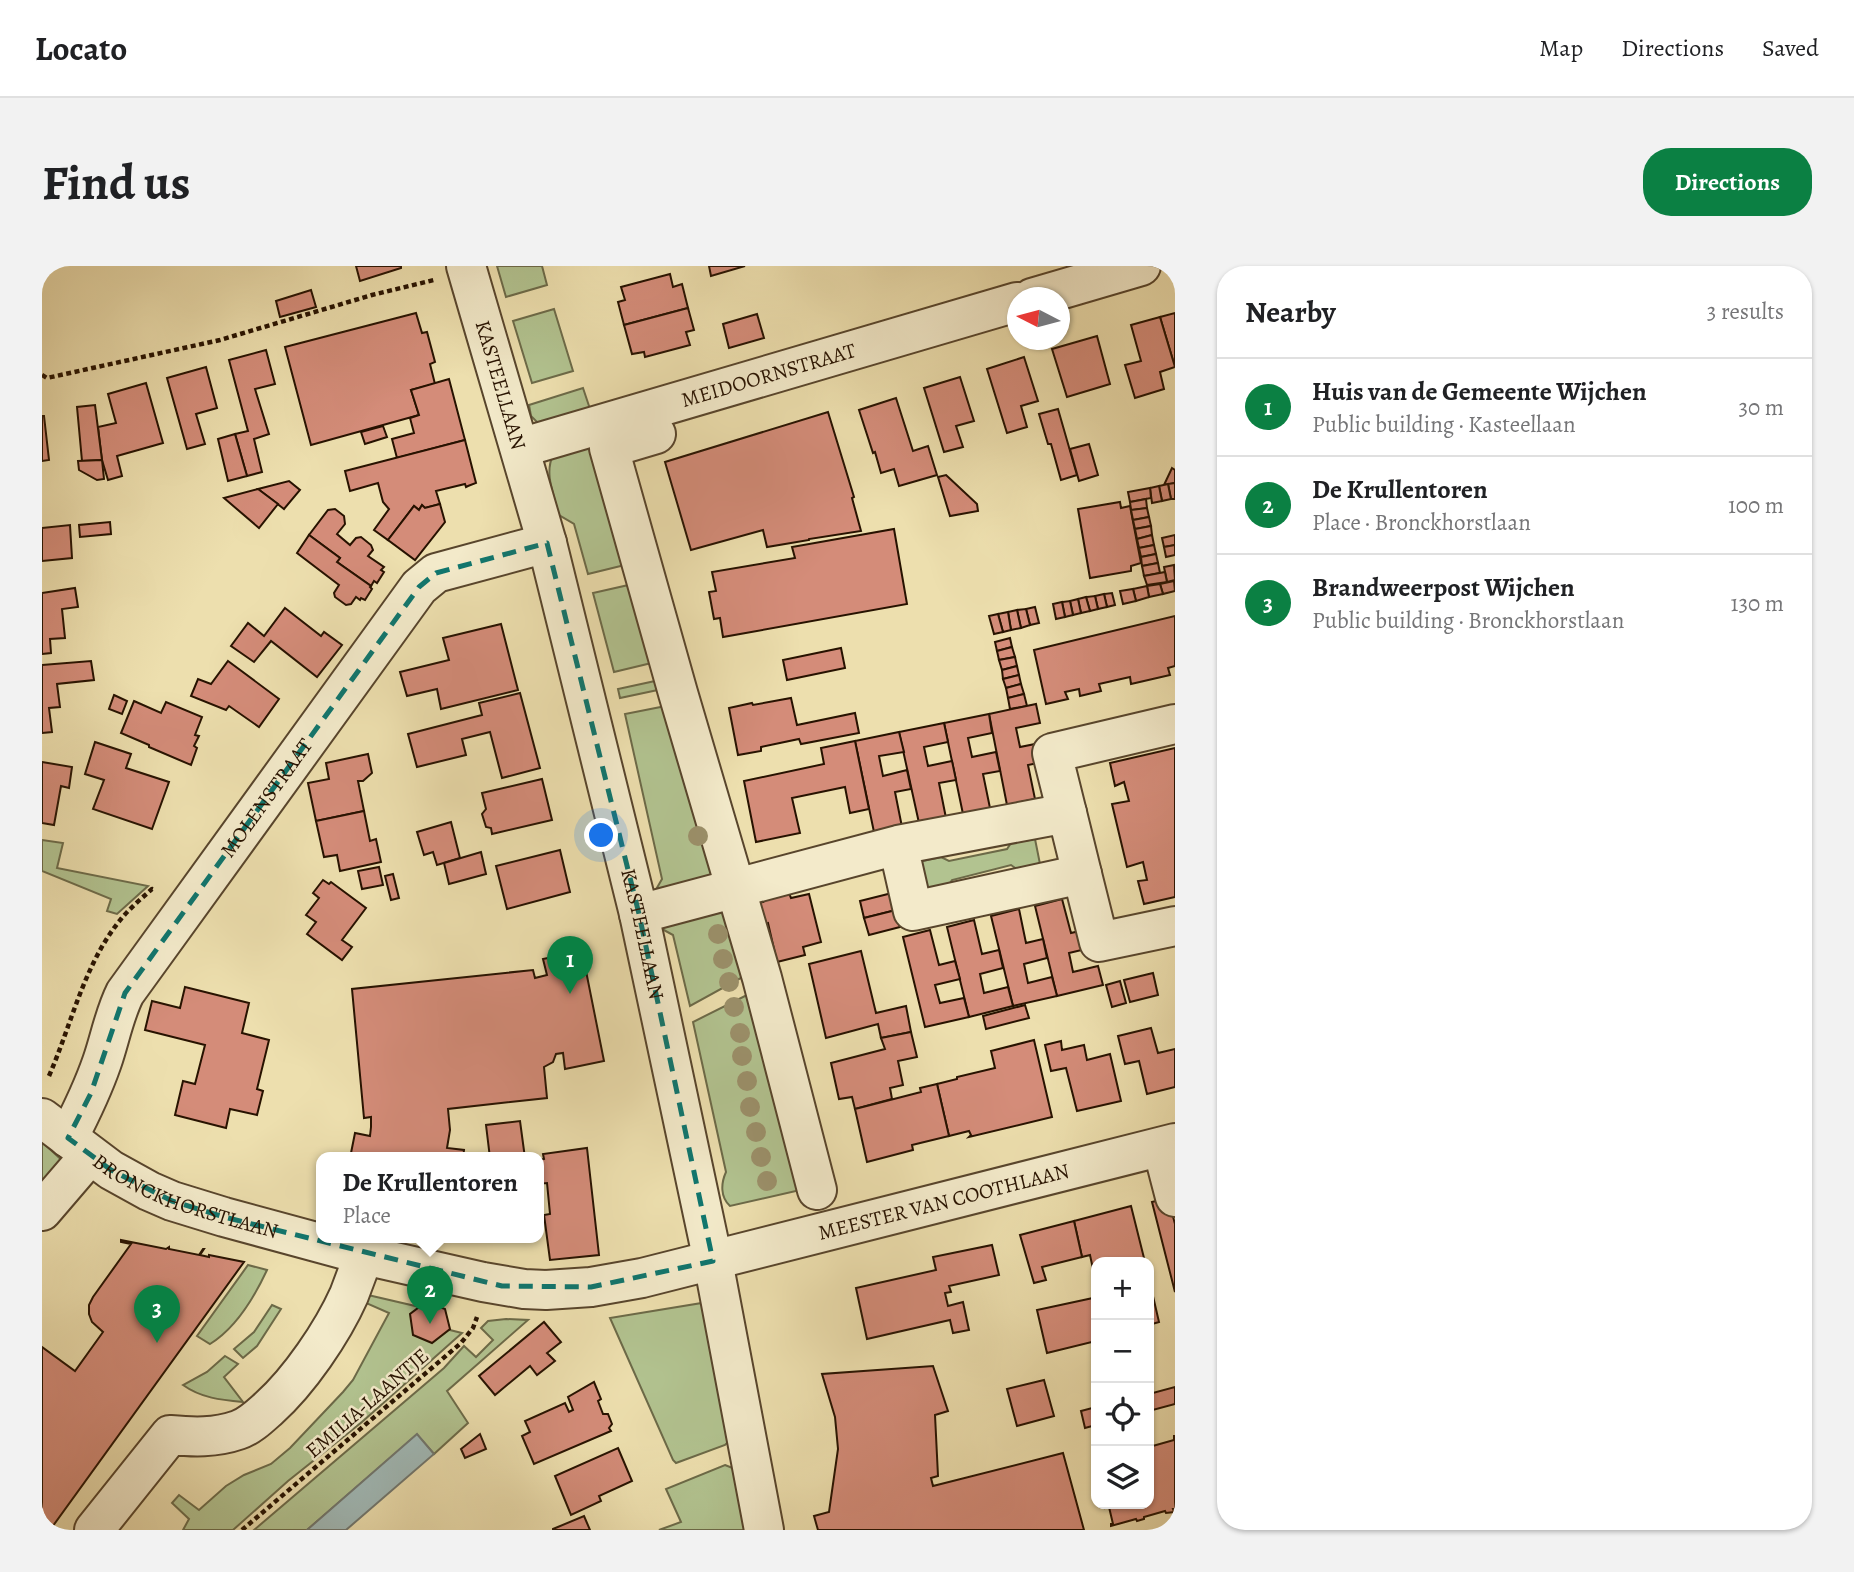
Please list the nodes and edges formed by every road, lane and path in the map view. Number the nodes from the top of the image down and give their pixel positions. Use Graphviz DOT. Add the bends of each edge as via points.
graph roads {
  1 [pos="1141,266"];
  2 [pos="466,269"];
  3 [pos="1069,287"];
  4 [pos="1007,305"];
  5 [pos="42,375"];
  6 [pos="656,434"];
  7 [pos="520,448"];
  8 [pos="547,543"];
  9 [pos="1175,724"];
  10 [pos="1067,813"];
  11 [pos="898,845"];
  12 [pos="1082,874"];
  13 [pos="736,888"];
  14 [pos="639,914"];
  15 [pos="1175,926"];
  16 [pos="67,1137"];
  17 [pos="1168,1145"];
  18 [pos="817,1190"];
  19 [pos="1175,1197"];
  20 [pos="42,1211"];
  21 [pos="316,1242"];
  22 [pos="319,1243"];
  23 [pos="363,1255"];
  24 [pos="713,1261"];
  25 [pos="483,1282"];
  26 [pos="94,1530"];
  27 [pos="242,1530"];
  28 [pos="764,1530"];
  1 -- 3 [label="street"];
  2 -- 5 [label="path" via="220,340 47,378"];
  2 -- 7 [label="street, KASTEELLAAN"];
  4 -- 7 [label="street, MEIDOORNSTRAAT"];
  6 -- 13 [label="street" via="609,448"];
  7 -- 8 [label="street, KASTEELLAAN"];
  8 -- 14 [label="street, KASTEELLAAN"];
  8 -- 16 [label="street, MOLENSTRAAT" via="436,573 419,587 125,993 91,1093"];
  9 -- 10 [label="street" via="1052,753"];
  10 -- 11 [label="street"];
  10 -- 12 [label="street"];
  11 -- 12 [label="street" via="913,911"];
  11 -- 13 [label="street"];
  12 -- 15 [label="street" via="1099,942"];
  13 -- 14 [label="street"];
  13 -- 18 [label="street"];
  14 -- 24 [label="street, KASTEELLAAN"];
  16 -- 20 [label="street, MOLENSTRAAT"];
  16 -- 21 [label="street, BRONCKHORSTLAAN" via="129,1181 172,1200"];
  17 -- 19 [label="street"];
  17 -- 24 [label="street, MEESTER VAN COOTHLAAN"];
  22 -- 23 [label="street, BRONCKHORSTLAAN"];
  23 -- 25 [label="street, BRONCKHORSTLAAN"];
  23 -- 26 [label="street" via="348,1297 284,1395 241,1429 213,1437 170,1435"];
  24 -- 25 [label="street, BRONCKHORSTLAAN" via="591,1287 535,1289"];
  24 -- 28 [label="street, KASTEELLAAN"];
  25 -- 27 [label="path, EMILIA-LAANTJE" via="473,1328 461,1343"];
}
